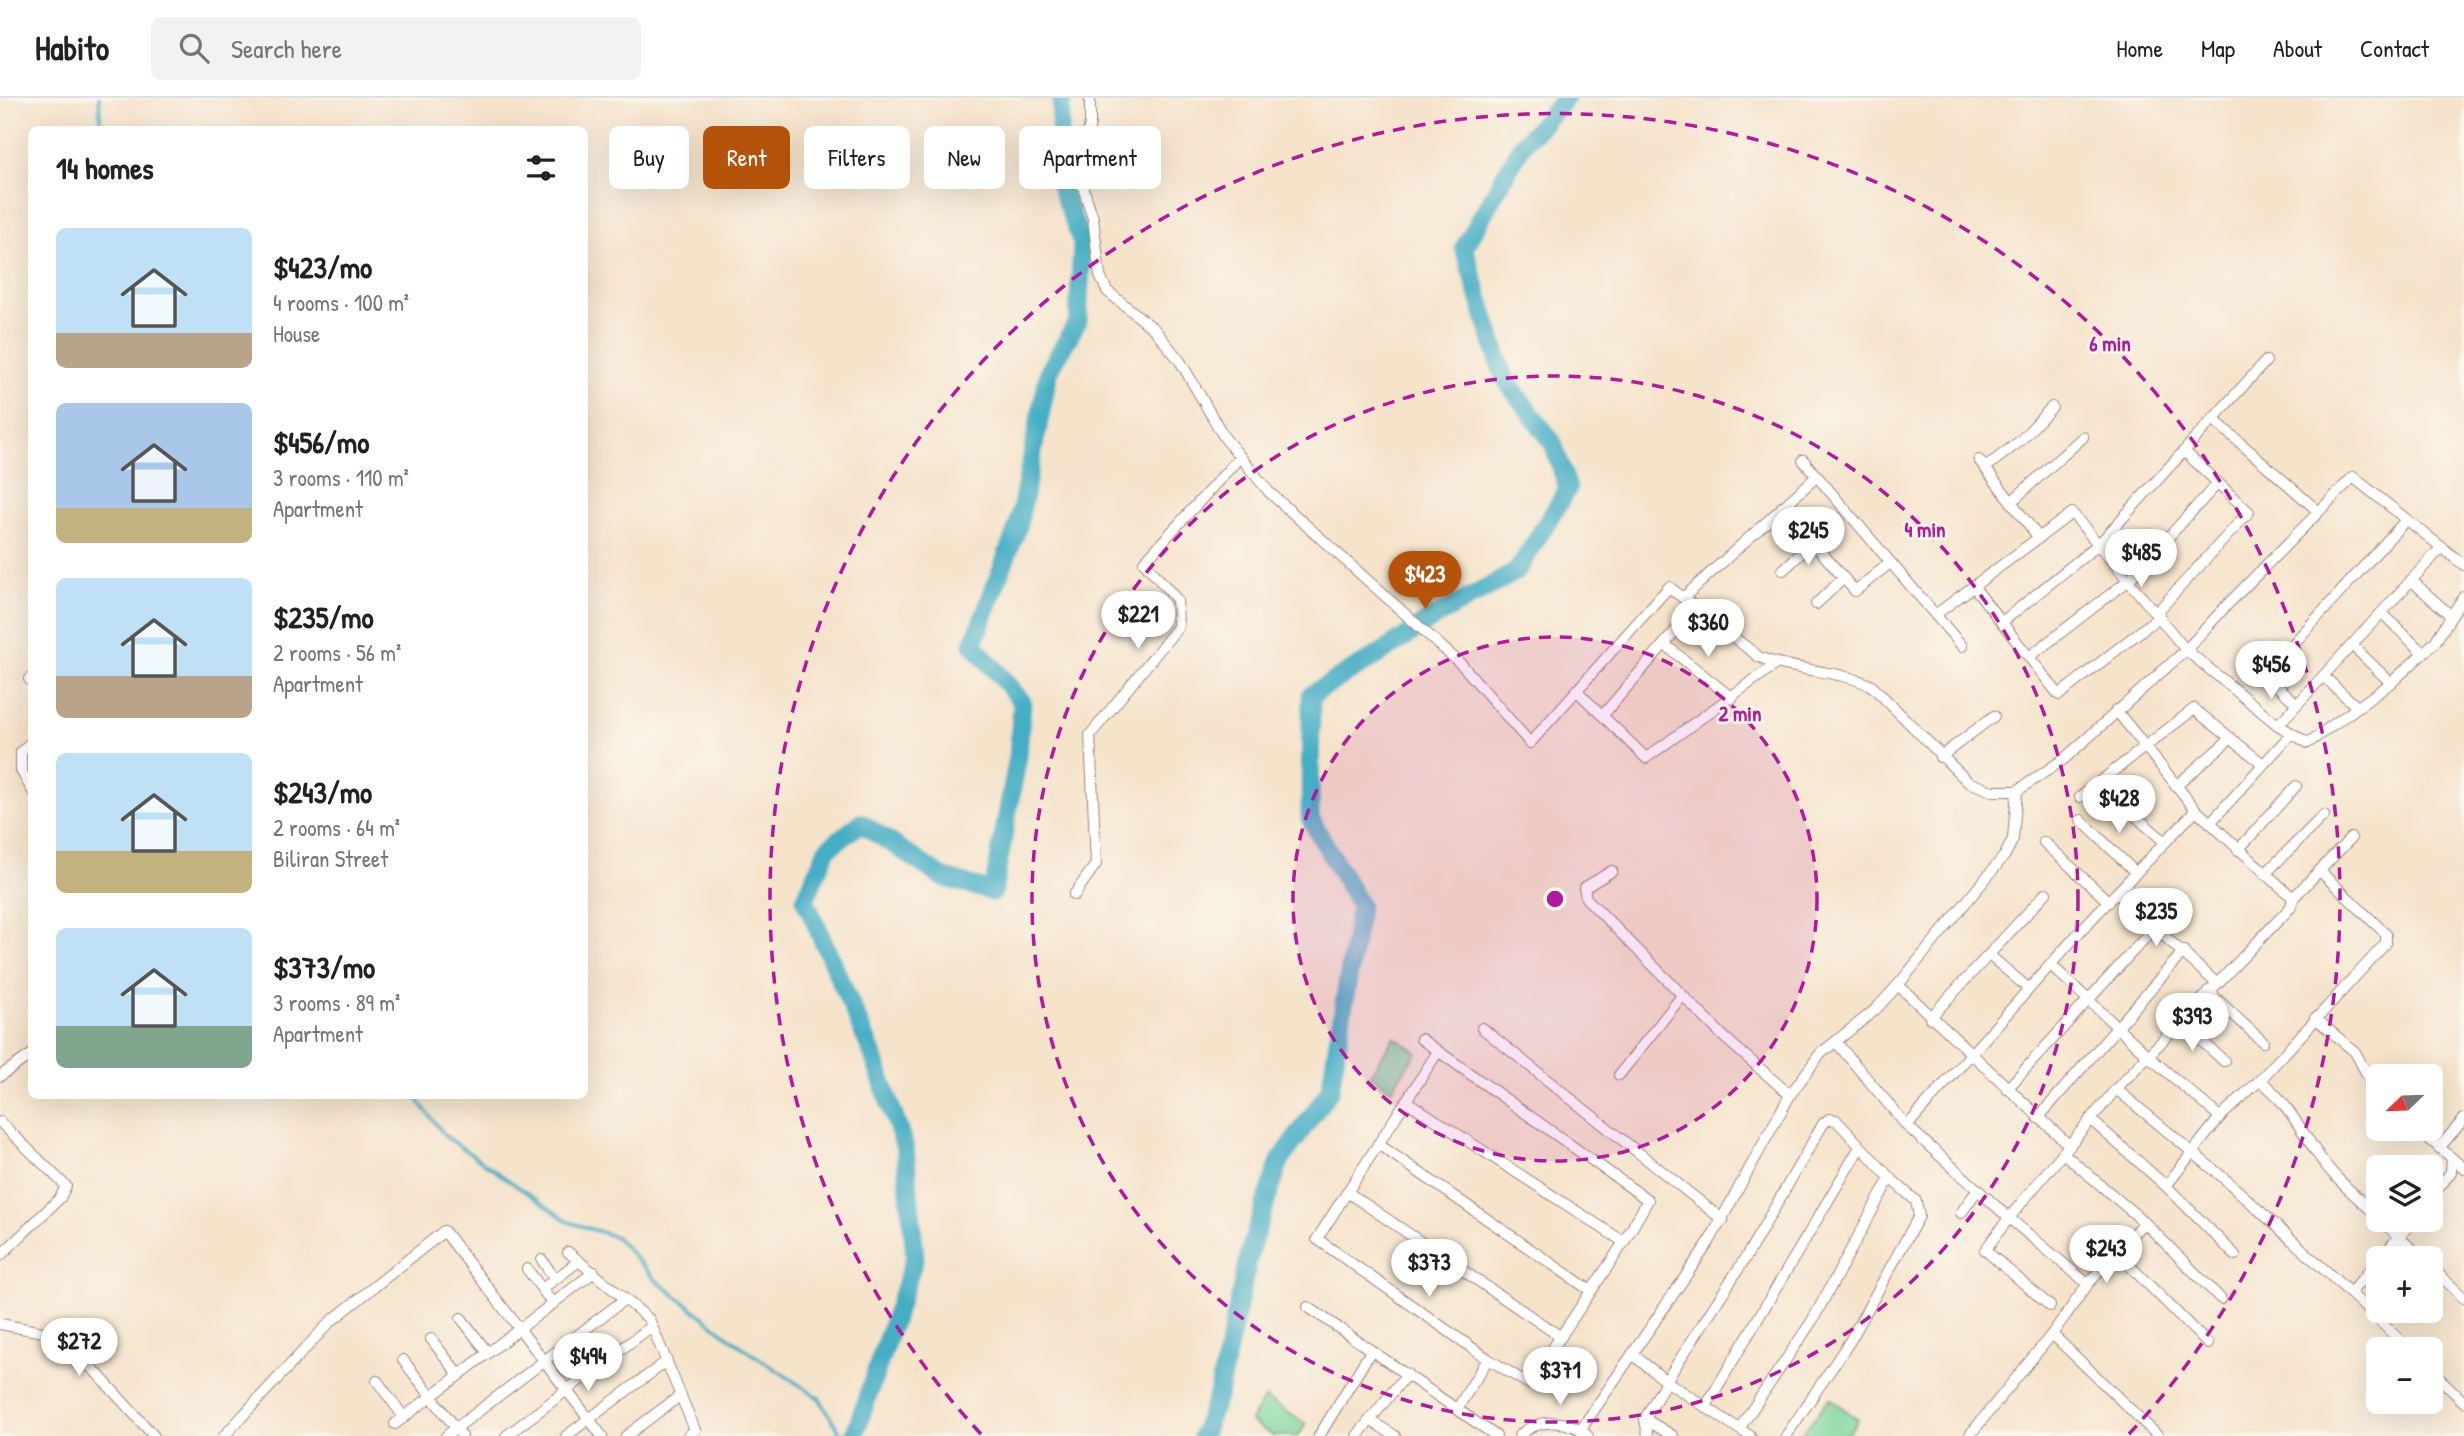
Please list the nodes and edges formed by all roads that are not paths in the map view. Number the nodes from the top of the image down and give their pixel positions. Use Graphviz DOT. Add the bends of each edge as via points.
graph roads {
  1 [pos="1090,98"];
  2 [pos="2266,361"];
  3 [pos="2052,407"];
  4 [pos="2213,419"];
  5 [pos="2083,437"];
  6 [pos="2184,452"];
  7 [pos="1240,457"];
  8 [pos="1802,460"];
  9 [pos="1816,477"];
  10 [pos="2218,483"];
  11 [pos="2011,502"];
  12 [pos="1782,507"];
  13 [pos="2318,512"];
  14 [pos="2405,521"];
  15 [pos="2039,538"];
  16 [pos="1813,542"];
  17 [pos="2099,544"];
  18 [pos="2441,548"];
  19 [pos="1890,563"];
  20 [pos="2464,565"];
  21 [pos="1783,570"];
  22 [pos="1844,578"];
  23 [pos="2129,580"];
  24 [pos="2411,580"];
  25 [pos="1973,586"];
  26 [pos="2464,596"];
  27 [pos="1683,598"];
  28 [pos="1816,604"];
  29 [pos="1695,608"];
  30 [pos="2382,613"];
  31 [pos="2159,614"];
  32 [pos="1935,615"];
  33 [pos="2450,615"];
  34 [pos="2001,622"];
  35 [pos="1664,644"];
  36 [pos="2352,645"];
  37 [pos="1962,646"];
  38 [pos="2186,650"];
  39 [pos="2421,652"];
  40 [pos="2029,657"];
  41 [pos="1776,664"];
  42 [pos="2323,676"];
  43 [pos="2390,683"];
  44 [pos="1576,690"];
  45 [pos="1732,698"];
  46 [pos="2297,704"];
  47 [pos="2356,706"];
  48 [pos="2116,710"];
  49 [pos="1603,715"];
  50 [pos="1994,716"];
  51 [pos="2278,725"];
  52 [pos="2291,734"];
  53 [pos="2231,738"];
  54 [pos="28,745"];
  55 [pos="2144,748"];
  56 [pos="1940,757"];
  57 [pos="2263,764"];
  58 [pos="28,782"];
  59 [pos="2098,783"];
  60 [pos="2176,786"];
  61 [pos="2296,786"];
  62 [pos="2017,792"];
  63 [pos="2080,797"];
  64 [pos="2196,810"];
  65 [pos="2324,815"];
  66 [pos="2081,821"];
  67 [pos="2210,824"];
  68 [pos="2351,838"];
  69 [pos="2044,842"];
  70 [pos="2165,842"];
  71 [pos="2238,850"];
  72 [pos="1612,871"];
  73 [pos="2321,872"];
  74 [pos="2136,873"];
  75 [pos="2266,874"];
  76 [pos="2046,893"];
  77 [pos="2117,893"];
  78 [pos="1074,895"];
  79 [pos="2293,898"];
  80 [pos="2109,902"];
  81 [pos="2155,927"];
  82 [pos="2184,951"];
  83 [pos="1989,955"];
  84 [pos="2051,965"];
  85 [pos="2215,982"];
  86 [pos="1898,985"];
  87 [pos="2029,989"];
  88 [pos="2208,991"];
  89 [pos="1682,996"];
  90 [pos="2088,1000"];
  91 [pos="1930,1018"];
  92 [pos="2315,1018"];
  93 [pos="2182,1023"];
  94 [pos="2118,1027"];
  95 [pos="1482,1028"];
  96 [pos="1421,1039"];
  97 [pos="1836,1042"];
  98 [pos="2263,1042"];
  99 [pos="1437,1053"];
  100 [pos="1972,1055"];
  101 [pos="2148,1056"];
  102 [pos="28,1057"];
  103 [pos="2224,1061"];
  104 [pos="2366,1073"];
  105 [pos="1619,1075"];
  106 [pos="0,1076"];
  107 [pos="2260,1080"];
  108 [pos="2007,1089"];
  109 [pos="2116,1089"];
  110 [pos="1790,1095"];
  111 [pos="1406,1101"];
  112 [pos="2220,1117"];
  113 [pos="2038,1118"];
  114 [pos="2090,1119"];
  115 [pos="2464,1119"];
  116 [pos="0,1122"];
  117 [pos="1908,1126"];
  118 [pos="2432,1141"];
  119 [pos="1378,1144"];
  120 [pos="1860,1147"];
  121 [pos="2440,1148"];
  122 [pos="2067,1150"];
  123 [pos="2193,1153"];
  124 [pos="2452,1158"];
  125 [pos="2464,1168"];
  126 [pos="1890,1178"];
  127 [pos="2443,1182"];
  128 [pos="2166,1186"];
  129 [pos="1978,1189"];
  130 [pos="1347,1192"];
  131 [pos="2366,1204"];
  132 [pos="1961,1213"];
  133 [pos="2009,1217"];
  134 [pos="1723,1220"];
  135 [pos="2144,1222"];
  136 [pos="2394,1232"];
  137 [pos="2403,1232"];
  138 [pos="2399,1237"];
  139 [pos="1624,1242"];
  140 [pos="2391,1246"];
  141 [pos="2408,1246"];
  142 [pos="2115,1251"];
  143 [pos="568,1252"];
  144 [pos="2235,1255"];
  145 [pos="0,1256"];
  146 [pos="542,1260"];
  147 [pos="579,1261"];
  148 [pos="527,1269"];
  149 [pos="594,1272"];
  150 [pos="2366,1275"];
  151 [pos="2443,1278"];
  152 [pos="555,1279"];
  153 [pos="2088,1284"];
  154 [pos="542,1289"];
  155 [pos="1591,1291"];
  156 [pos="2350,1293"];
  157 [pos="2221,1298"];
  158 [pos="2464,1298"];
  159 [pos="625,1299"];
  160 [pos="553,1304"];
  161 [pos="2050,1306"];
  162 [pos="1308,1307"];
  163 [pos="461,1318"];
  164 [pos="0,1324"];
  165 [pos="652,1326"];
  166 [pos="520,1328"];
  167 [pos="2052,1334"];
  168 [pos="1561,1337"];
  169 [pos="2396,1337"];
  170 [pos="431,1339"];
  171 [pos="2208,1344"];
  172 [pos="1371,1351"];
  173 [pos="488,1353"];
  174 [pos="1632,1354"];
  175 [pos="1488,1359"];
  176 [pos="403,1360"];
  177 [pos="545,1360"];
  178 [pos="667,1361"];
  179 [pos="1407,1374"];
  180 [pos="459,1375"];
  181 [pos="377,1381"];
  182 [pos="1665,1381"];
  183 [pos="2443,1382"];
  184 [pos="567,1390"];
  185 [pos="681,1395"];
  186 [pos="431,1396"];
  187 [pos="2464,1402"];
  188 [pos="1706,1406"];
  189 [pos="1457,1409"];
  190 [pos="589,1419"];
  191 [pos="1645,1419"];
  192 [pos="1370,1420"];
  193 [pos="1739,1429"];
  194 [pos="459,1432"];
  195 [pos="1585,1432"];
  196 [pos="154,1436"];
  197 [pos="224,1436"];
  198 [pos="446,1436"];
  199 [pos="506,1436"];
  200 [pos="566,1436"];
  201 [pos="602,1436"];
  202 [pos="626,1436"];
  203 [pos="688,1436"];
  204 [pos="1319,1436"];
  205 [pos="1357,1436"];
  206 [pos="1395,1436"];
  207 [pos="1496,1436"];
  208 [pos="1519,1436"];
  209 [pos="1648,1436"];
  210 [pos="1673,1436"];
  211 [pos="1750,1436"];
  212 [pos="1786,1436"];
  213 [pos="1969,1436"];
  214 [pos="2158,1436"];
  1 -- 7 [label="street" via="1081,181 1093,218 1100,276 1107,291 1154,330 1180,361"];
  2 -- 4 [label="street"];
  3 -- 11 [label="street" via="2020,441 1982,464"];
  4 -- 6 [label="street"];
  4 -- 13 [label="street"];
  5 -- 11 [label="street"];
  6 -- 10 [label="street"];
  6 -- 17 [label="street"];
  7 -- 44 [label="street" via="1269,492 1462,664 1530,743"];
  7 -- 78 [label="street" via="1144,562 1177,600 1178,627 1090,736 1096,864"];
  8 -- 9 [label="street"];
  9 -- 12 [label="street"];
  9 -- 19 [label="street"];
  10 -- 23 [label="street"];
  10 -- 31 [label="street" via="2249,512"];
  11 -- 15 [label="street"];
  12 -- 16 [label="street"];
  12 -- 27 [label="street"];
  13 -- 14 [label="street" via="2353,477"];
  13 -- 38 [label="street"];
  14 -- 18 [label="street"];
  14 -- 46 [label="street" via="2265,675"];
  15 -- 17 [label="street" via="2073,513"];
  15 -- 25 [label="street"];
  16 -- 21 [label="street"];
  16 -- 22 [label="street"];
  17 -- 23 [label="street"];
  17 -- 34 [label="street"];
  18 -- 20 [label="street"];
  18 -- 24 [label="street"];
  19 -- 22 [label="street" via="1855,591"];
  19 -- 32 [label="street"];
  22 -- 28 [label="street"];
  23 -- 31 [label="street"];
  23 -- 40 [label="street"];
  24 -- 30 [label="street"];
  24 -- 33 [label="street"];
  25 -- 32 [label="street"];
  25 -- 34 [label="street"];
  26 -- 33 [label="street"];
  27 -- 29 [label="street"];
  27 -- 44 [label="street" via="1669,587"];
  29 -- 35 [label="street"];
  29 -- 41 [label="street" via="1759,657"];
  30 -- 36 [label="street"];
  30 -- 39 [label="street"];
  31 -- 38 [label="street"];
  31 -- 40 [label="street" via="2059,695"];
  32 -- 37 [label="street"];
  33 -- 39 [label="street" via="2435,642"];
  34 -- 40 [label="street"];
  35 -- 45 [label="street"];
  35 -- 49 [label="street"];
  36 -- 42 [label="street"];
  36 -- 43 [label="street"];
  38 -- 48 [label="street"];
  38 -- 51 [label="street"];
  39 -- 43 [label="street"];
  41 -- 45 [label="street"];
  41 -- 56 [label="street" via="1857,678 1872,686"];
  42 -- 46 [label="street"];
  42 -- 47 [label="street"];
  43 -- 47 [label="street"];
  44 -- 49 [label="street"];
  45 -- 49 [label="street" via="1646,758"];
  46 -- 51 [label="street"];
  47 -- 52 [label="street" via="2308,743"];
  48 -- 55 [label="street"];
  48 -- 62 [label="street" via="2064,759"];
  50 -- 56 [label="street"];
  51 -- 52 [label="street"];
  52 -- 57 [label="street"];
  53 -- 55 [label="street" via="2194,709"];
  53 -- 57 [label="street"];
  53 -- 60 [label="street"];
  54 -- 58 [label="street" via="22,752 21,769"];
  55 -- 59 [label="street"];
  55 -- 60 [label="street"];
  56 -- 62 [label="street" via="1968,782 1992,791"];
  57 -- 67 [label="street"];
  59 -- 63 [label="street"];
  59 -- 70 [label="street"];
  60 -- 64 [label="street"];
  61 -- 71 [label="street"];
  62 -- 86 [label="street" via="2013,839 2005,855"];
  64 -- 67 [label="street"];
  64 -- 70 [label="street"];
  65 -- 75 [label="street"];
  66 -- 74 [label="street"];
  67 -- 71 [label="street"];
  68 -- 73 [label="street"];
  69 -- 80 [label="street"];
  70 -- 74 [label="street"];
  71 -- 75 [label="street"];
  72 -- 89 [label="street" via="1584,888 1586,898"];
  73 -- 79 [label="street"];
  73 -- 92 [label="street" via="2387,939"];
  74 -- 77 [label="street"];
  75 -- 79 [label="street"];
  76 -- 83 [label="street"];
  77 -- 80 [label="street"];
  77 -- 81 [label="street"];
  79 -- 85 [label="street" via="2291,907"];
  80 -- 84 [label="street"];
  81 -- 82 [label="street"];
  81 -- 90 [label="street"];
  82 -- 85 [label="street"];
  82 -- 94 [label="street"];
  83 -- 87 [label="street"];
  83 -- 91 [label="street"];
  84 -- 87 [label="street"];
  84 -- 90 [label="street"];
  85 -- 88 [label="street"];
  86 -- 91 [label="street"];
  86 -- 97 [label="street"];
  87 -- 100 [label="street"];
  88 -- 93 [label="street"];
  88 -- 98 [label="street"];
  89 -- 105 [label="street"];
  89 -- 110 [label="street"];
  90 -- 94 [label="street"];
  90 -- 108 [label="street"];
  91 -- 100 [label="street"];
  92 -- 104 [label="street" via="2355,1052"];
  92 -- 107 [label="street"];
  93 -- 101 [label="street"];
  93 -- 103 [label="street"];
  94 -- 101 [label="street"];
  94 -- 113 [label="street"];
  95 -- 134 [label="street"];
  96 -- 99 [label="street"];
  97 -- 110 [label="street" via="1820,1054"];
  97 -- 117 [label="street"];
  99 -- 111 [label="street"];
  99 -- 139 [label="street" via="1648,1200"];
  100 -- 108 [label="street"];
  100 -- 117 [label="street"];
  101 -- 109 [label="street"];
  101 -- 112 [label="street"];
  102 -- 106 [label="street"];
  107 -- 112 [label="street"];
  107 -- 131 [label="street" via="2284,1102 2317,1154"];
  108 -- 113 [label="street"];
  109 -- 114 [label="street"];
  109 -- 123 [label="street"];
  110 -- 134 [label="street"];
  111 -- 119 [label="street"];
  111 -- 139 [label="street"];
  112 -- 123 [label="street"];
  113 -- 122 [label="street"];
  114 -- 122 [label="street"];
  114 -- 128 [label="street"];
  115 -- 121 [label="street"];
  116 -- 145 [label="street" via="66,1186 60,1198"];
  117 -- 129 [label="street"];
  118 -- 121 [label="street"];
  119 -- 130 [label="street"];
  119 -- 155 [label="street"];
  120 -- 126 [label="street"];
  120 -- 182 [label="street" via="1836,1120 1823,1124 1746,1257"];
  120 -- 188 [label="street"];
  121 -- 124 [label="street"];
  122 -- 133 [label="street"];
  122 -- 135 [label="street"];
  123 -- 128 [label="street"];
  123 -- 156 [label="street"];
  124 -- 125 [label="street"];
  124 -- 127 [label="street" via="2451,1172"];
  126 -- 193 [label="street" via="1811,1321"];
  126 -- 212 [label="street" via="1916,1201 1919,1216 1850,1341"];
  128 -- 144 [label="street"];
  129 -- 132 [label="street"];
  129 -- 133 [label="street"];
  130 -- 168 [label="street"];
  130 -- 175 [label="street" via="1317,1239"];
  133 -- 153 [label="street"];
  133 -- 161 [label="street" via="1985,1250"];
  134 -- 174 [label="street"];
  135 -- 142 [label="street"];
  135 -- 157 [label="street"];
  136 -- 138 [label="street"];
  137 -- 138 [label="street"];
  138 -- 140 [label="street"];
  138 -- 141 [label="street"];
  139 -- 155 [label="street"];
  142 -- 153 [label="street"];
  142 -- 171 [label="street"];
  143 -- 147 [label="street"];
  146 -- 152 [label="street"];
  147 -- 149 [label="street"];
  147 -- 152 [label="street"];
  148 -- 154 [label="street"];
  149 -- 159 [label="street"];
  149 -- 160 [label="street"];
  150 -- 156 [label="street"];
  151 -- 158 [label="street"];
  152 -- 154 [label="street"];
  153 -- 167 [label="street"];
  154 -- 160 [label="street"];
  155 -- 168 [label="street"];
  156 -- 169 [label="street"];
  159 -- 165 [label="street"];
  159 -- 177 [label="street"];
  160 -- 166 [label="street"];
  162 -- 172 [label="street"];
  163 -- 173 [label="street"];
  164 -- 196 [label="street" via="48,1333 94,1370"];
  165 -- 178 [label="street"];
  165 -- 184 [label="street"];
  166 -- 173 [label="street"];
  166 -- 177 [label="street"];
  166 -- 197 [label="street" via="444,1231 330,1322"];
  167 -- 213 [label="street"];
  167 -- 214 [label="street"];
  168 -- 175 [label="street" via="1529,1384"];
  170 -- 180 [label="street"];
  172 -- 179 [label="street"];
  172 -- 204 [label="street"];
  173 -- 180 [label="street"];
  174 -- 182 [label="street"];
  174 -- 195 [label="street"];
  175 -- 189 [label="street"];
  176 -- 186 [label="street"];
  177 -- 184 [label="street"];
  177 -- 194 [label="street"];
  178 -- 185 [label="street"];
  178 -- 190 [label="street"];
  179 -- 189 [label="street"];
  179 -- 192 [label="street"];
  180 -- 186 [label="street"];
  181 -- 186 [label="street" via="400,1420"];
  182 -- 188 [label="street"];
  182 -- 191 [label="street"];
  183 -- 187 [label="street"];
  184 -- 190 [label="street"];
  184 -- 199 [label="street"];
  185 -- 202 [label="street"];
  185 -- 203 [label="street" via="695,1430"];
  186 -- 194 [label="street"];
  188 -- 193 [label="street"];
  189 -- 207 [label="street"];
  190 -- 200 [label="street"];
  190 -- 201 [label="street"];
  191 -- 209 [label="street"];
  191 -- 210 [label="street"];
  192 -- 205 [label="street"];
  192 -- 206 [label="street"];
  193 -- 211 [label="street"];
  194 -- 198 [label="street"];
  195 -- 208 [label="street" via="1563,1423 1543,1423"];
}
